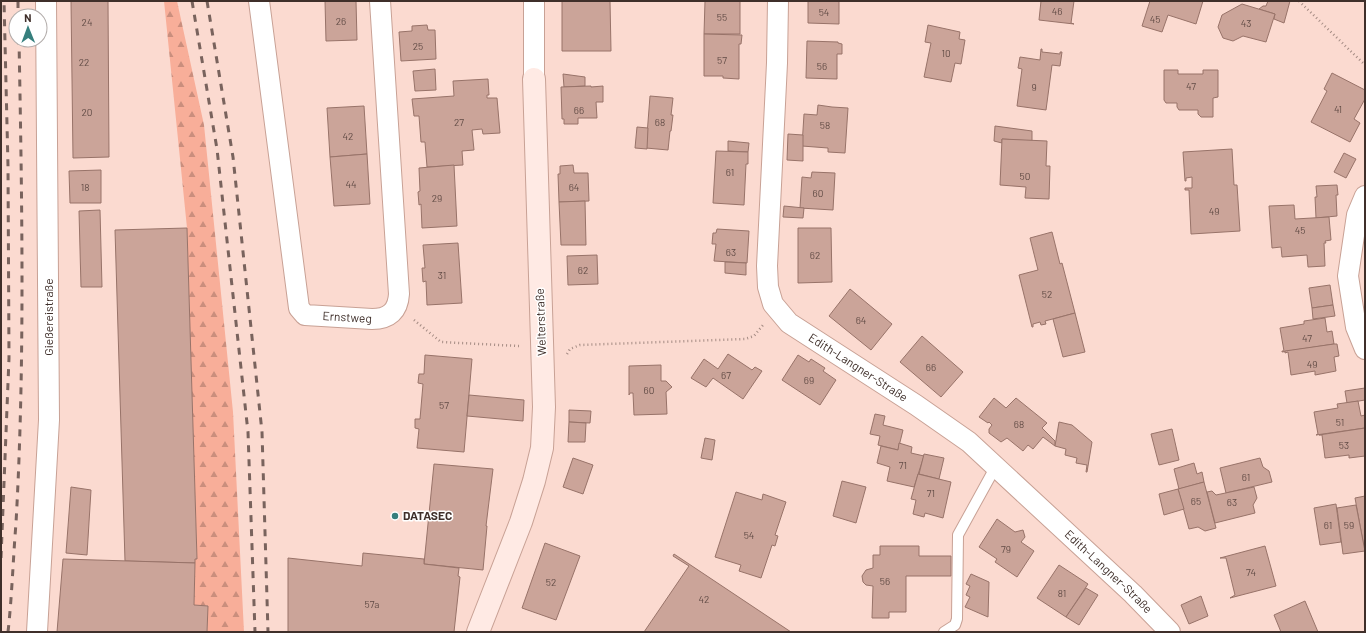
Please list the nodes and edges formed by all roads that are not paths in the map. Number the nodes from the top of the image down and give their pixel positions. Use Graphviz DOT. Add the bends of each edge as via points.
graph roads {
  1 [pos="46,1"];
  2 [pos="259,1"];
  3 [pos="380,1"];
  4 [pos="534,1"];
  5 [pos="778,1"];
  6 [pos="534,79"];
  7 [pos="1365,196"];
  8 [pos="1365,349"];
  9 [pos="996,466"];
  10 [pos="38,632"];
  11 [pos="478,632"];
  12 [pos="944,632"];
  13 [pos="1170,632"];
  1 -- 10 [label="street, Gießereistraße" via="49,420"];
  2 -- 3 [label="street, Ernstweg" via="299,308 305,315 382,319 397,307 399,294"];
  4 -- 6 [label="street, Welterstraße"];
  5 -- 9 [label="street, Edith-Langner-Straße" via="767,266 768,288 773,304 789,323 916,405 969,442"];
  6 -- 11 [label="street, Welterstraße" via="544,413 542,448 521,522"];
  7 -- 8 [label="street" via="1357,215 1348,276 1356,327"];
  9 -- 12 [label="lane" via="958,535 957,619 955,626"];
  9 -- 13 [label="street, Edith-Langner-Straße"];
}
